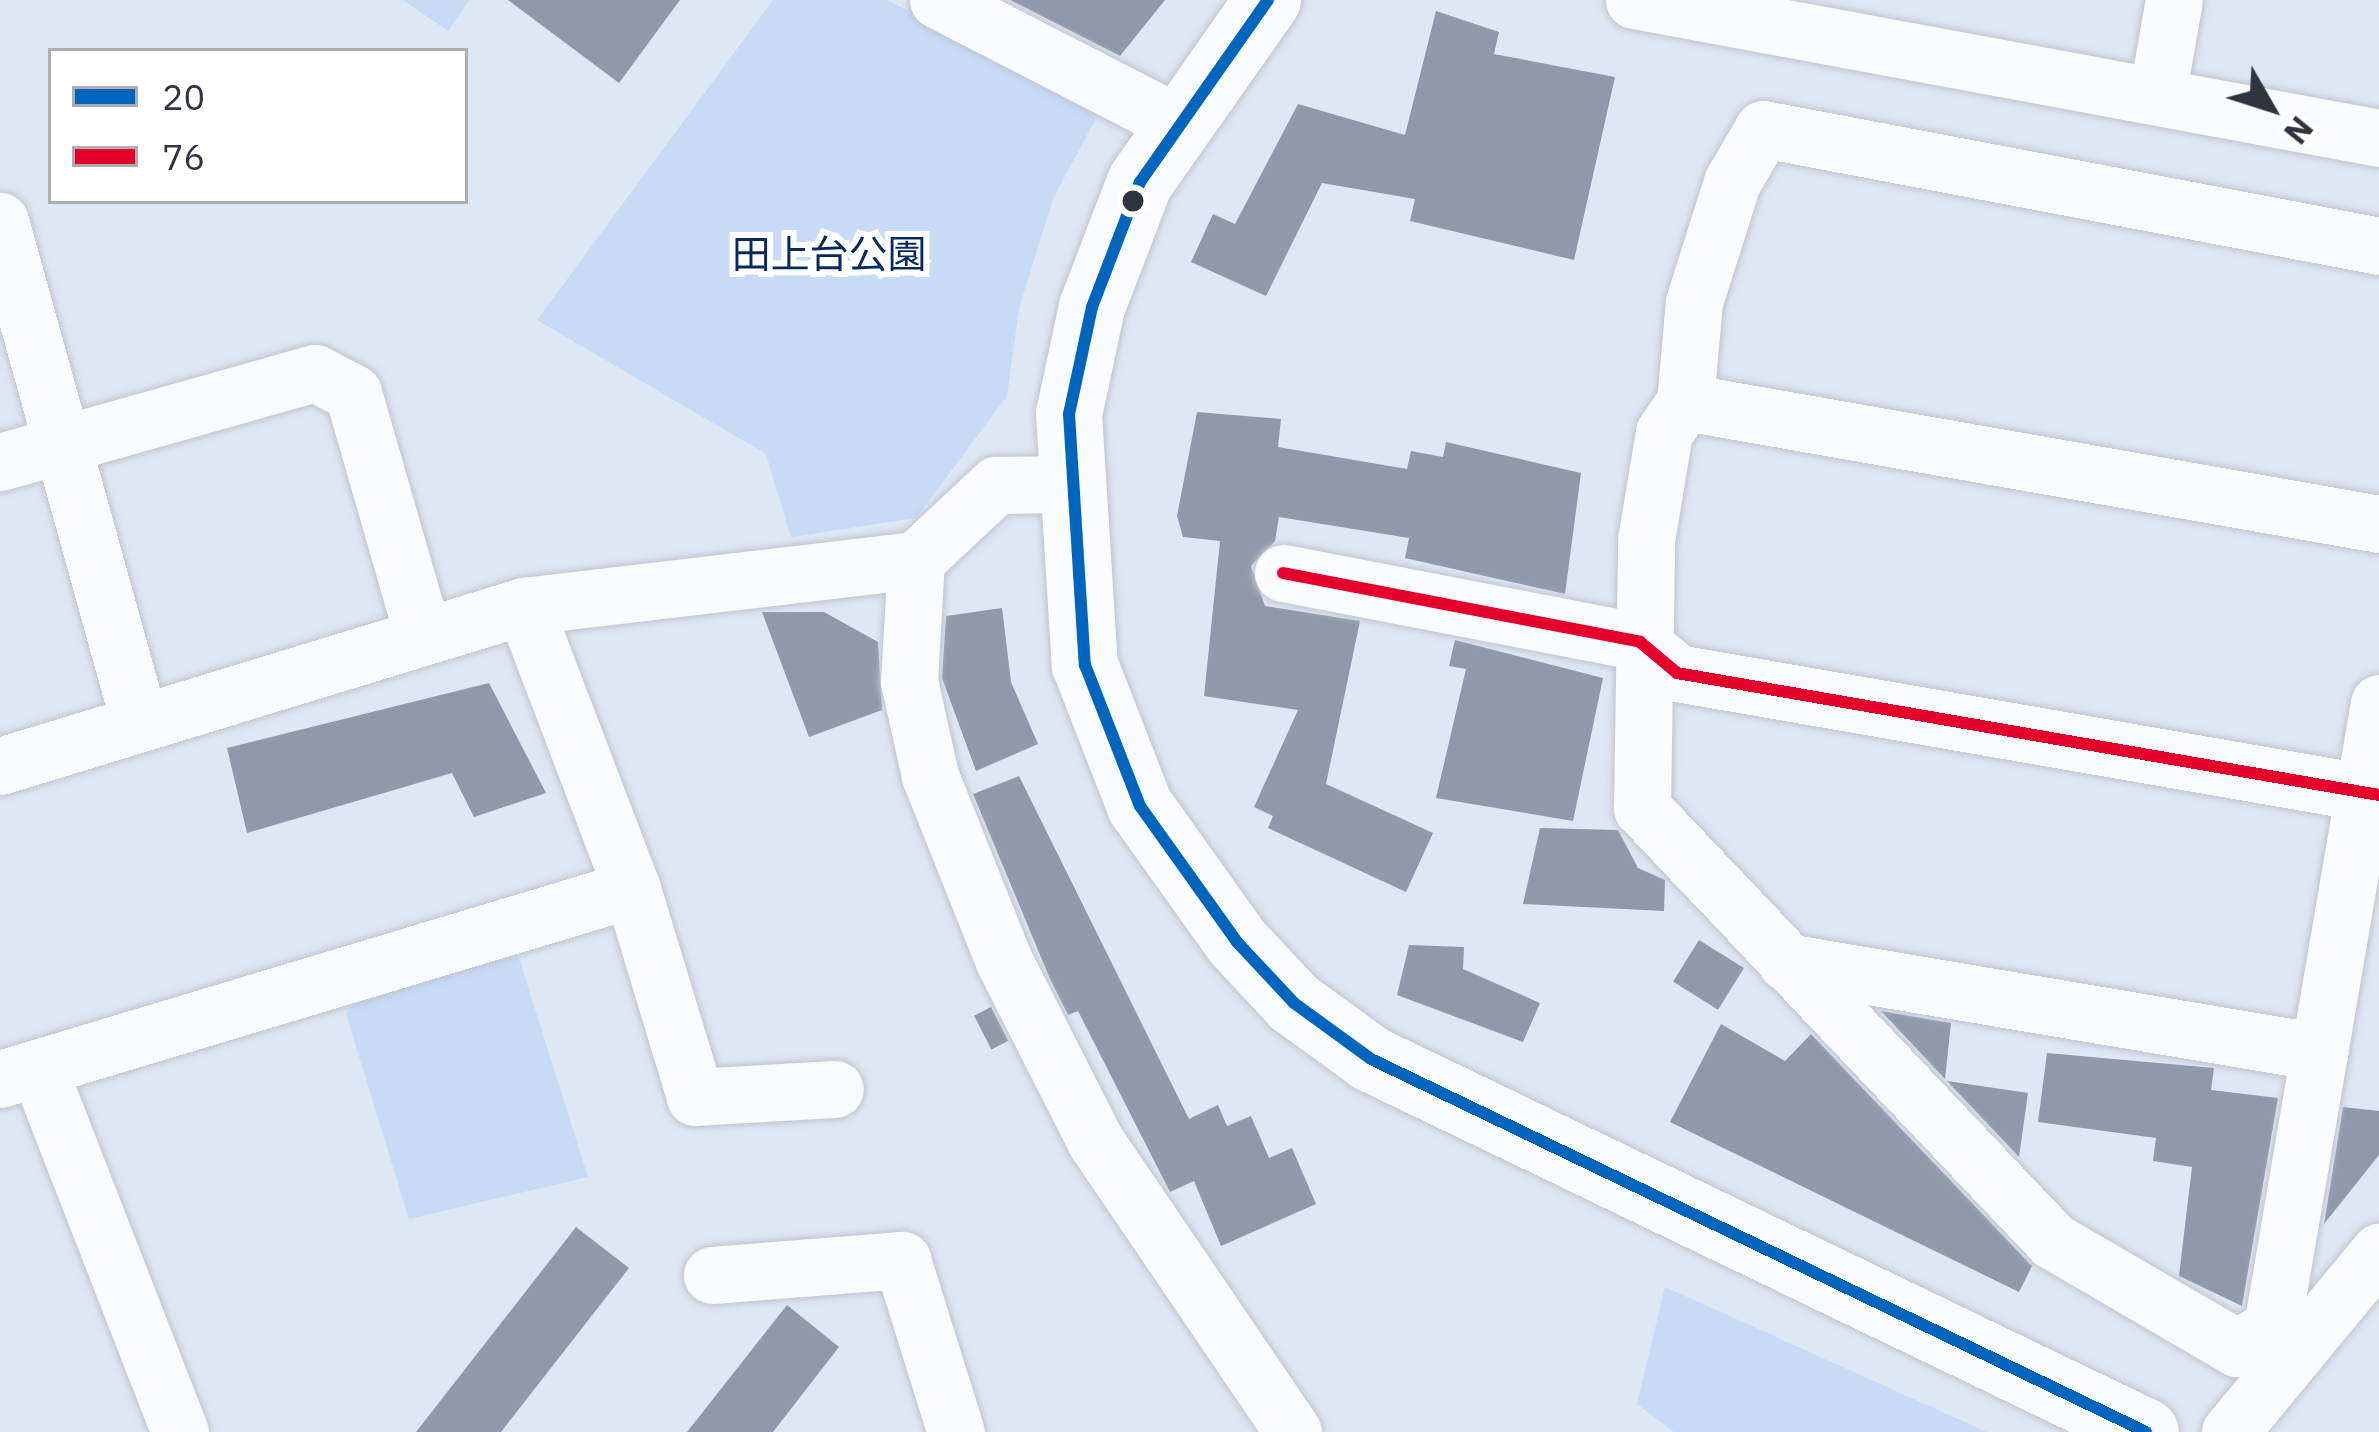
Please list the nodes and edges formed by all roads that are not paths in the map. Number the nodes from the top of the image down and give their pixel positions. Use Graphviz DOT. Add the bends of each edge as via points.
graph roads {
  1 [pos="938,0"];
  2 [pos="1268,0"];
  3 [pos="1634,0"];
  4 [pos="2174,0"];
  5 [pos="1709,6"];
  6 [pos="1867,20"];
  7 [pos="2157,96"];
  8 [pos="1175,122"];
  9 [pos="2379,138"];
  10 [pos="0,221"];
  11 [pos="2379,246"];
  12 [pos="1685,402"];
  13 [pos="62,446"];
  14 [pos="0,462"];
  15 [pos="1069,484"];
  16 [pos="2379,524"];
  17 [pos="916,560"];
  18 [pos="1283,573"];
  19 [pos="524,606"];
  20 [pos="424,636"];
  21 [pos="1640,642"];
  22 [pos="2379,704"];
  23 [pos="139,721"];
  24 [pos="0,766"];
  25 [pos="2371,793"];
  26 [pos="632,890"];
  27 [pos="1786,962"];
  28 [pos="2319,1052"];
  29 [pos="19,1073"];
  30 [pos="836,1089"];
  31 [pos="2379,1252"];
  32 [pos="712,1275"];
  33 [pos="2283,1335"];
  34 [pos="180,1432"];
  35 [pos="956,1432"];
  36 [pos="1293,1432"];
  37 [pos="2146,1432"];
  38 [pos="2230,1432"];
  1 -- 8 [label="street"];
  2 -- 8 [label="main road"];
  3 -- 5 [label="street"];
  4 -- 7 [label="street"];
  5 -- 6 [label="street"];
  6 -- 7 [label="street"];
  7 -- 9 [label="street"];
  8 -- 15 [label="main road" via="1092,307 1069,414"];
  10 -- 13 [label="street"];
  11 -- 12 [label="street" via="1763,129 1732,182 1694,302"];
  12 -- 16 [label="street"];
  12 -- 21 [label="street" via="1664,432"];
  13 -- 14 [label="street"];
  13 -- 20 [label="street" via="315,373 353,394"];
  13 -- 23 [label="street"];
  15 -- 17 [label="street" via="996,484"];
  15 -- 37 [label="main road" via="1085,665 1140,806 1294,1003 1450,1102"];
  17 -- 19 [label="street"];
  17 -- 36 [label="street" via="913,700 930,776 1004,961 1096,1142"];
  18 -- 21 [label="street"];
  19 -- 20 [label="street"];
  19 -- 26 [label="street"];
  20 -- 23 [label="street"];
  21 -- 25 [label="street" via="1677,673"];
  21 -- 27 [label="street" via="1642,808"];
  22 -- 25 [label="street"];
  23 -- 24 [label="street"];
  25 -- 28 [label="street"];
  26 -- 29 [label="street"];
  26 -- 30 [label="street" via="695,1097"];
  27 -- 28 [label="street"];
  27 -- 33 [label="street" via="2053,1241 2237,1348"];
  28 -- 33 [label="street"];
  29 -- 34 [label="street"];
  31 -- 33 [label="street"];
  32 -- 35 [label="street" via="902,1260"];
  33 -- 38 [label="street"];
}
